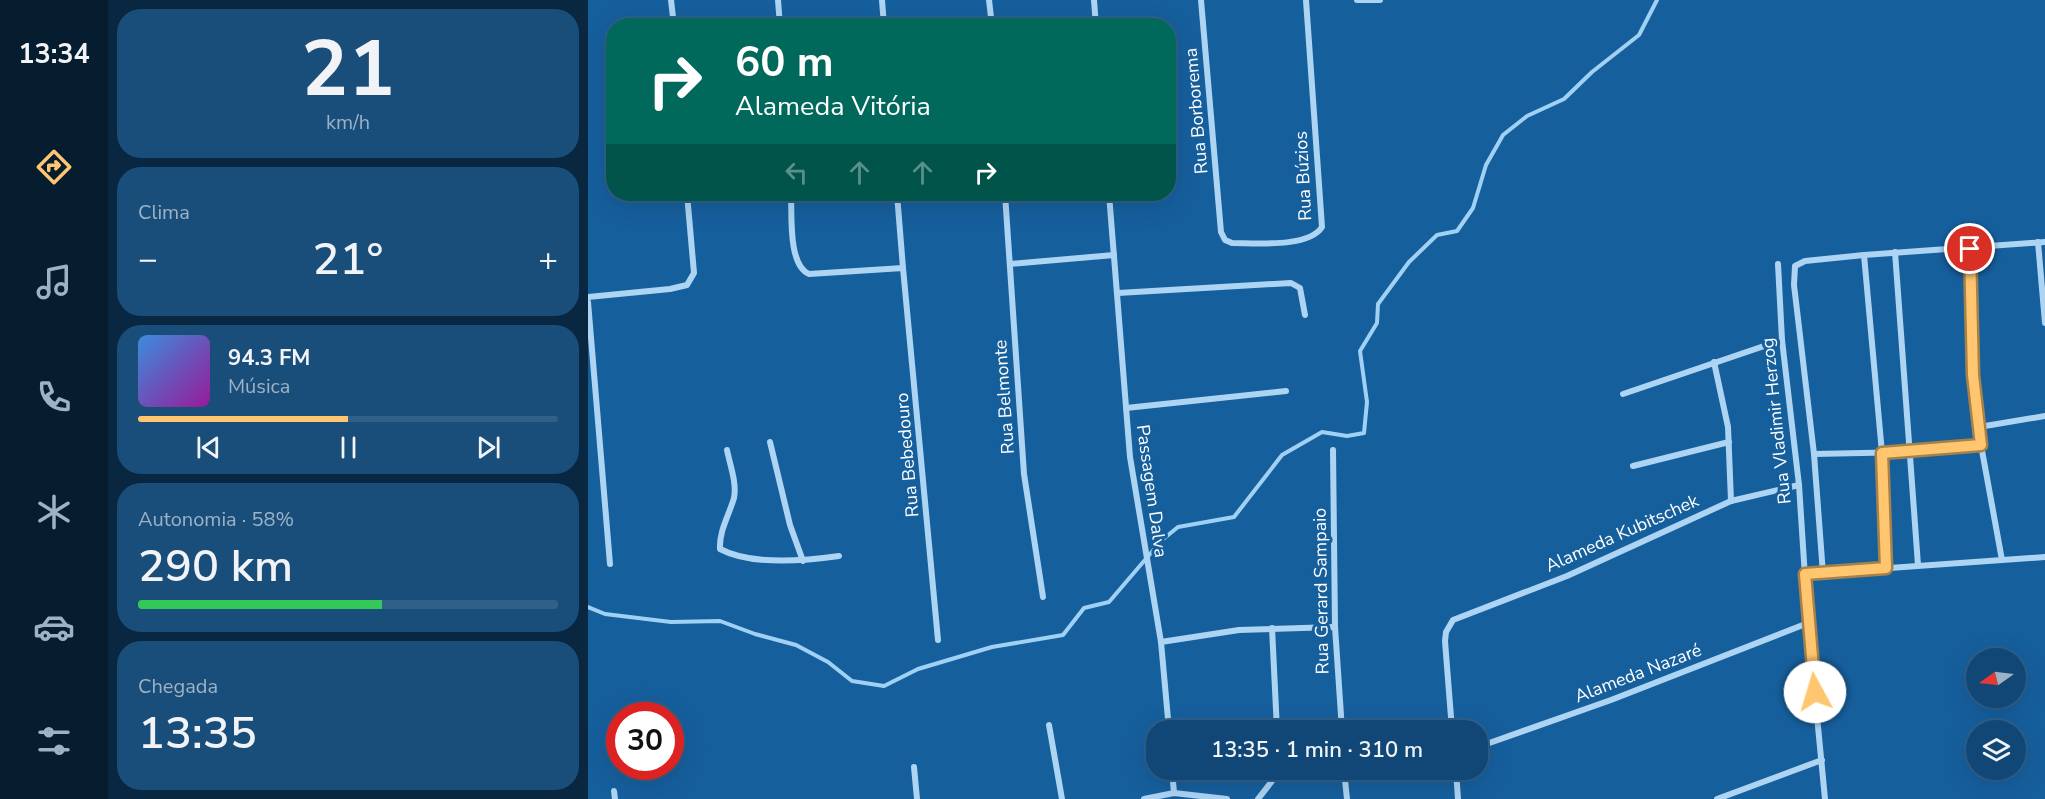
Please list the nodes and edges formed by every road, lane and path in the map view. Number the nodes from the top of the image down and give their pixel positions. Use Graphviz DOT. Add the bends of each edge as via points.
graph roads {
  1 [pos="671,0"];
  2 [pos="778,0"];
  3 [pos="882,0"];
  4 [pos="990,0"];
  5 [pos="1094,0"];
  6 [pos="1201,0"];
  7 [pos="1306,0"];
  8 [pos="1357,0"];
  9 [pos="1380,0"];
  10 [pos="1372,1"];
  11 [pos="673,18"];
  12 [pos="779,18"];
  13 [pos="883,18"];
  14 [pos="991,18"];
  15 [pos="1095,18"];
  16 [pos="688,201"];
  17 [pos="791,201"];
  18 [pos="898,201"];
  19 [pos="1006,201"];
  20 [pos="1110,201"];
  21 [pos="1220,220"];
  22 [pos="2041,242"];
  23 [pos="1970,249"];
  24 [pos="1895,252"];
  25 [pos="1114,255"];
  26 [pos="1864,255"];
  27 [pos="1010,264"];
  28 [pos="1778,264"];
  29 [pos="903,268"];
  30 [pos="1118,293"];
  31 [pos="588,297"];
  32 [pos="588,303"];
  33 [pos="1305,315"];
  34 [pos="2045,323"];
  35 [pos="1782,340"];
  36 [pos="590,361"];
  37 [pos="1714,362"];
  38 [pos="1286,392"];
  39 [pos="1623,394"];
  40 [pos="1126,408"];
  41 [pos="2045,416"];
  42 [pos="1979,427"];
  43 [pos="770,442"];
  44 [pos="1729,442"];
  45 [pos="1981,445"];
  46 [pos="727,450"];
  47 [pos="1333,450"];
  48 [pos="1910,452"];
  49 [pos="1882,453"];
  50 [pos="1814,454"];
  51 [pos="1633,466"];
  52 [pos="1799,485"];
  53 [pos="1731,501"];
  54 [pos="839,556"];
  55 [pos="2045,556"];
  56 [pos="2002,560"];
  57 [pos="803,561"];
  58 [pos="610,564"];
  59 [pos="1918,565"];
  60 [pos="1886,568"];
  61 [pos="1805,574"];
  62 [pos="1823,574"];
  63 [pos="1043,597"];
  64 [pos="1808,624"];
  65 [pos="1335,627"];
  66 [pos="1272,628"];
  67 [pos="938,640"];
  68 [pos="1161,642"];
  69 [pos="1168,720"];
  70 [pos="1277,720"];
  71 [pos="1341,720"];
  72 [pos="1451,720"];
  73 [pos="1050,725"];
  74 [pos="1488,743"];
  75 [pos="1822,760"];
  76 [pos="914,767"];
  77 [pos="1173,780"];
  78 [pos="1272,780"];
  79 [pos="1345,780"];
  80 [pos="1457,780"];
  81 [pos="614,791"];
  82 [pos="1174,793"];
  83 [pos="615,799"];
  84 [pos="917,799"];
  85 [pos="1062,799"];
  86 [pos="1144,799"];
  87 [pos="1227,799"];
  88 [pos="1258,799"];
  89 [pos="1347,799"];
  90 [pos="1458,799"];
  91 [pos="1717,799"];
  92 [pos="1825,799"];
  1 -- 11 [label="street"];
  2 -- 12 [label="street"];
  3 -- 13 [label="street"];
  4 -- 14 [label="street"];
  5 -- 15 [label="street"];
  6 -- 21 [label="street, Rua Borborema"];
  7 -- 21 [label="street, Rua Búzios" via="1322,227 1306,240 1232,243 1223,237"];
  8 -- 10 [label="street"];
  9 -- 10 [label="street"];
  16 -- 31 [label="street" via="694,273 687,285"];
  17 -- 29 [label="street" via="795,256 798,266 809,274"];
  18 -- 29 [label="street, Rua Bebedouro"];
  19 -- 27 [label="street, Rua Belmonte"];
  20 -- 25 [label="street, Passagem Dalva"];
  22 -- 23 [label="street"];
  22 -- 34 [label="street"];
  23 -- 24 [label="street"];
  23 -- 42 [label="street" via="1973,375"];
  24 -- 26 [label="street"];
  24 -- 48 [label="street"];
  25 -- 27 [label="street"];
  25 -- 30 [label="street, Passagem Dalva"];
  26 -- 49 [label="street"];
  26 -- 50 [label="street" via="1800,262 1795,266"];
  27 -- 63 [label="street, Rua Belmonte" via="1024,474"];
  28 -- 35 [label="street, Rua Vladimir Herzog"];
  29 -- 67 [label="street, Rua Bebedouro"];
  30 -- 33 [label="street" via="1290,283 1300,288"];
  30 -- 40 [label="street, Passagem Dalva"];
  32 -- 36 [label="street"];
  35 -- 37 [label="street"];
  35 -- 52 [label="street, Rua Vladimir Herzog"];
  36 -- 58 [label="street"];
  37 -- 39 [label="street"];
  37 -- 44 [label="street"];
  38 -- 40 [label="street"];
  40 -- 68 [label="street, Passagem Dalva" via="1135,492"];
  41 -- 42 [label="street"];
  42 -- 45 [label="street"];
  43 -- 57 [label="street"];
  44 -- 51 [label="street"];
  44 -- 53 [label="street"];
  45 -- 48 [label="street"];
  45 -- 56 [label="street"];
  46 -- 57 [label="street" via="734,497 720,549 771,561"];
  47 -- 65 [label="street, Rua Gerard Sampaio"];
  48 -- 49 [label="street"];
  48 -- 59 [label="street"];
  49 -- 50 [label="street"];
  49 -- 60 [label="street"];
  50 -- 62 [label="street"];
  52 -- 53 [label="street, Alameda Kubitschek"];
  52 -- 61 [label="street, Rua Vladimir Herzog"];
  53 -- 72 [label="street, Alameda Kubitschek" via="1567,576 1460,616 1449,625 1445,641"];
  54 -- 57 [label="street"];
  55 -- 56 [label="street"];
  56 -- 59 [label="street"];
  59 -- 60 [label="street"];
  60 -- 62 [label="street"];
  61 -- 62 [label="street"];
  61 -- 64 [label="street, Rua Vladimir Herzog"];
  64 -- 74 [label="street, Alameda Nazaré"];
  64 -- 75 [label="street, Rua Vladimir Herzog"];
  65 -- 66 [label="street"];
  65 -- 71 [label="street, Rua Gerard Sampaio"];
  66 -- 68 [label="street"];
  66 -- 70 [label="street"];
  68 -- 69 [label="street, Passagem Dalva"];
  73 -- 85 [label="street"];
  75 -- 91 [label="street"];
  75 -- 92 [label="street, Rua Vladimir Herzog"];
  76 -- 84 [label="street"];
  77 -- 82 [label="street"];
  78 -- 88 [label="street"];
  79 -- 89 [label="street"];
  80 -- 90 [label="street"];
  81 -- 83 [label="street"];
  82 -- 86 [label="street"];
  82 -- 87 [label="street"];
}
